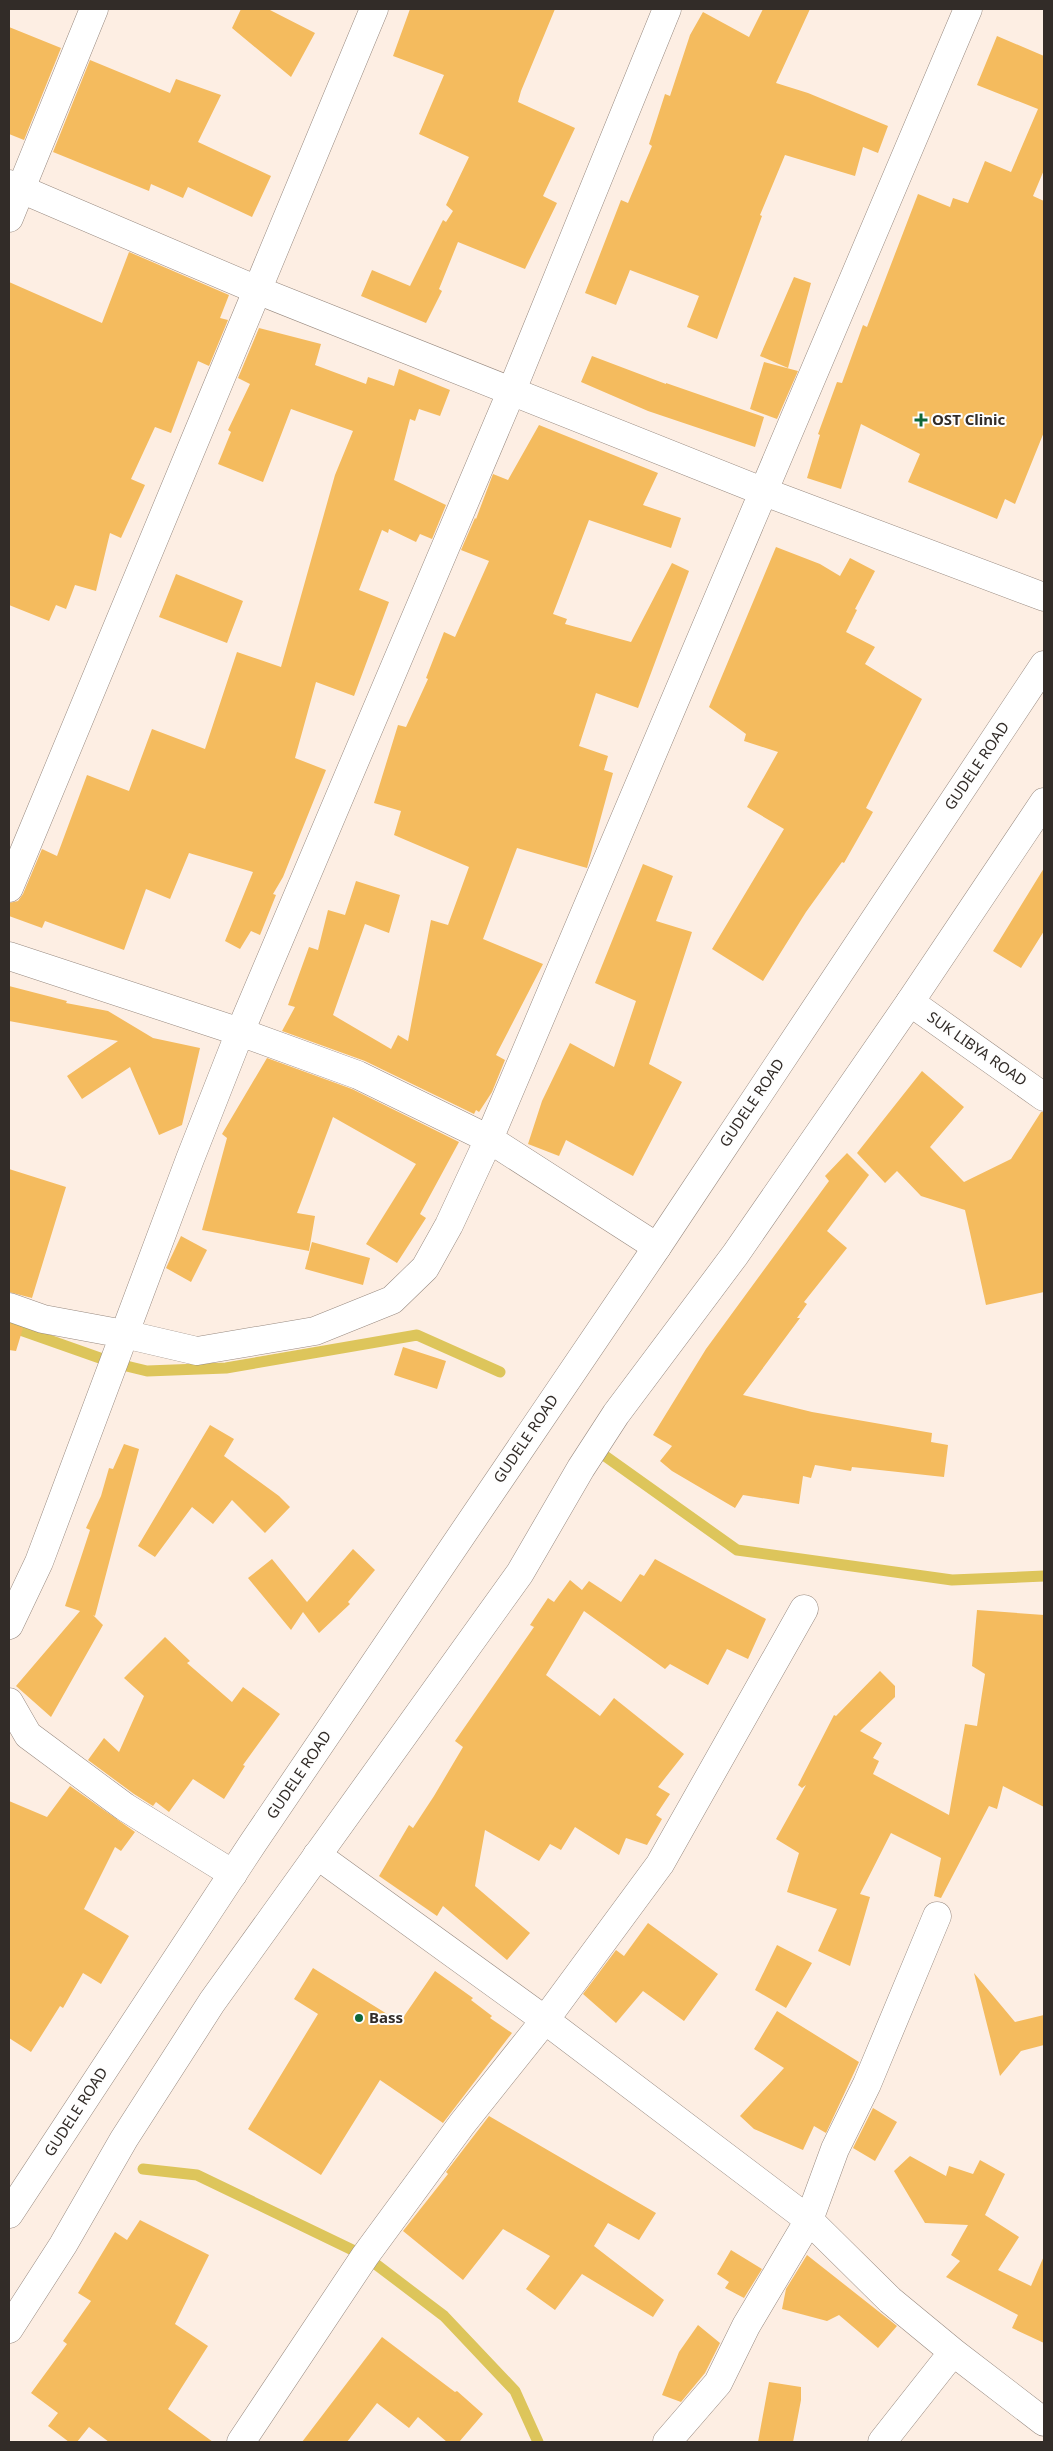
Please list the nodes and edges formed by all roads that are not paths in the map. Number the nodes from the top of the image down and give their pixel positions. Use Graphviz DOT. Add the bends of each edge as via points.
graph roads {
  1 [pos="94,9"];
  2 [pos="374,9"];
  3 [pos="667,9"];
  4 [pos="968,9"];
  5 [pos="15,187"];
  6 [pos="9,218"];
  7 [pos="257,290"];
  8 [pos="512,390"];
  9 [pos="762,491"];
  10 [pos="1044,597"];
  11 [pos="1044,665"];
  12 [pos="1044,802"];
  13 [pos="9,888"];
  14 [pos="9,956"];
  15 [pos="910,1002"];
  16 [pos="240,1032"];
  17 [pos="1044,1097"];
  18 [pos="489,1139"];
  19 [pos="657,1247"];
  20 [pos="9,1307"];
  21 [pos="124,1334"];
  22 [pos="804,1609"];
  23 [pos="9,1625"];
  24 [pos="9,1702"];
  25 [pos="317,1855"];
  26 [pos="233,1874"];
  27 [pos="937,1916"];
  28 [pos="545,2020"];
  29 [pos="9,2214"];
  30 [pos="809,2220"];
  31 [pos="9,2329"];
  32 [pos="953,2352"];
  33 [pos="1044,2422"];
  34 [pos="241,2442"];
  35 [pos="667,2442"];
  36 [pos="882,2442"];
  1 -- 5 [label="main road"];
  2 -- 7 [label="main road"];
  3 -- 8 [label="main road"];
  4 -- 9 [label="main road"];
  5 -- 6 [label="main road"];
  5 -- 7 [label="main road"];
  7 -- 8 [label="main road"];
  7 -- 13 [label="main road"];
  8 -- 9 [label="main road"];
  8 -- 16 [label="main road"];
  9 -- 10 [label="main road"];
  9 -- 18 [label="main road"];
  11 -- 19 [label="main road, GUDELE ROAD"];
  12 -- 15 [label="main road"];
  14 -- 16 [label="main road"];
  15 -- 17 [label="main road, SUK LIBYA ROAD"];
  15 -- 25 [label="main road" via="735,1256 616,1414 520,1573"];
  16 -- 18 [label="main road" via="358,1075"];
  16 -- 21 [label="main road"];
  18 -- 19 [label="main road"];
  18 -- 21 [label="main road" via="425,1268 392,1300 315,1331 197,1351"];
  19 -- 26 [label="main road, GUDELE ROAD"];
  20 -- 21 [label="main road" via="43,1319"];
  21 -- 23 [label="main road" via="39,1562"];
  22 -- 28 [label="main road" via="660,1864"];
  24 -- 26 [label="main road" via="28,1735 125,1807"];
  25 -- 28 [label="main road"];
  25 -- 31 [label="main road" via="212,2002"];
  26 -- 29 [label="main road, GUDELE ROAD"];
  27 -- 30 [label="main road" via="867,2084 835,2149"];
  28 -- 30 [label="main road"];
  28 -- 34 [label="main road" via="462,2124 365,2256"];
  30 -- 32 [label="main road" via="890,2300"];
  30 -- 35 [label="main road" via="746,2326 718,2383"];
  32 -- 33 [label="main road"];
  32 -- 36 [label="main road"];
}
